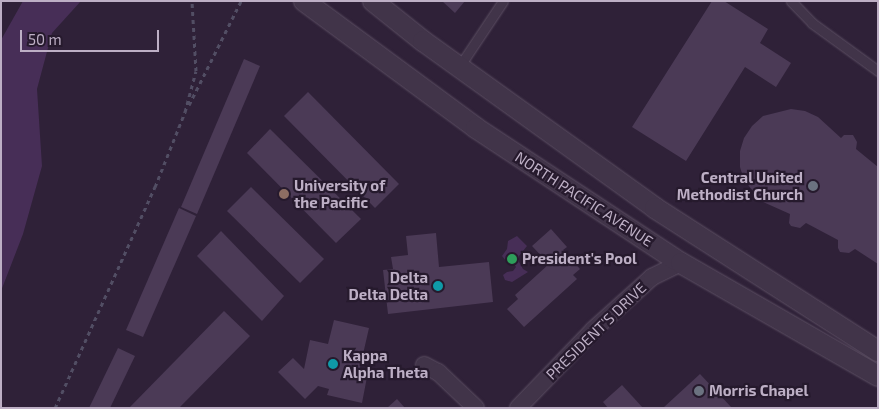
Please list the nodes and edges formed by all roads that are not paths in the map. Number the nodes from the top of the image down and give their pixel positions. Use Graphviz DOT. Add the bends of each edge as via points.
graph roads {
  1 [pos="304,1"];
  2 [pos="373,1"];
  3 [pos="503,1"];
  4 [pos="791,1"];
  5 [pos="458,67"];
  6 [pos="878,71"];
  7 [pos="681,263"];
  8 [pos="878,351"];
  9 [pos="424,365"];
  10 [pos="878,376"];
  11 [pos="476,408"];
  12 [pos="518,408"];
  1 -- 7 [label="street, NORTH PACIFIC AVENUE" via="476,128"];
  2 -- 5 [label="street, NORTH PACIFIC AVENUE"];
  3 -- 5 [label="lane"];
  4 -- 6 [label="lane" via="812,23"];
  5 -- 8 [label="street, NORTH PACIFIC AVENUE" via="655,208"];
  7 -- 10 [label="street, NORTH PACIFIC AVENUE"];
  7 -- 12 [label="street, PRESIDENT'S DRIVE" via="652,277 594,330"];
  9 -- 11 [label="street" via="438,372"];
}
